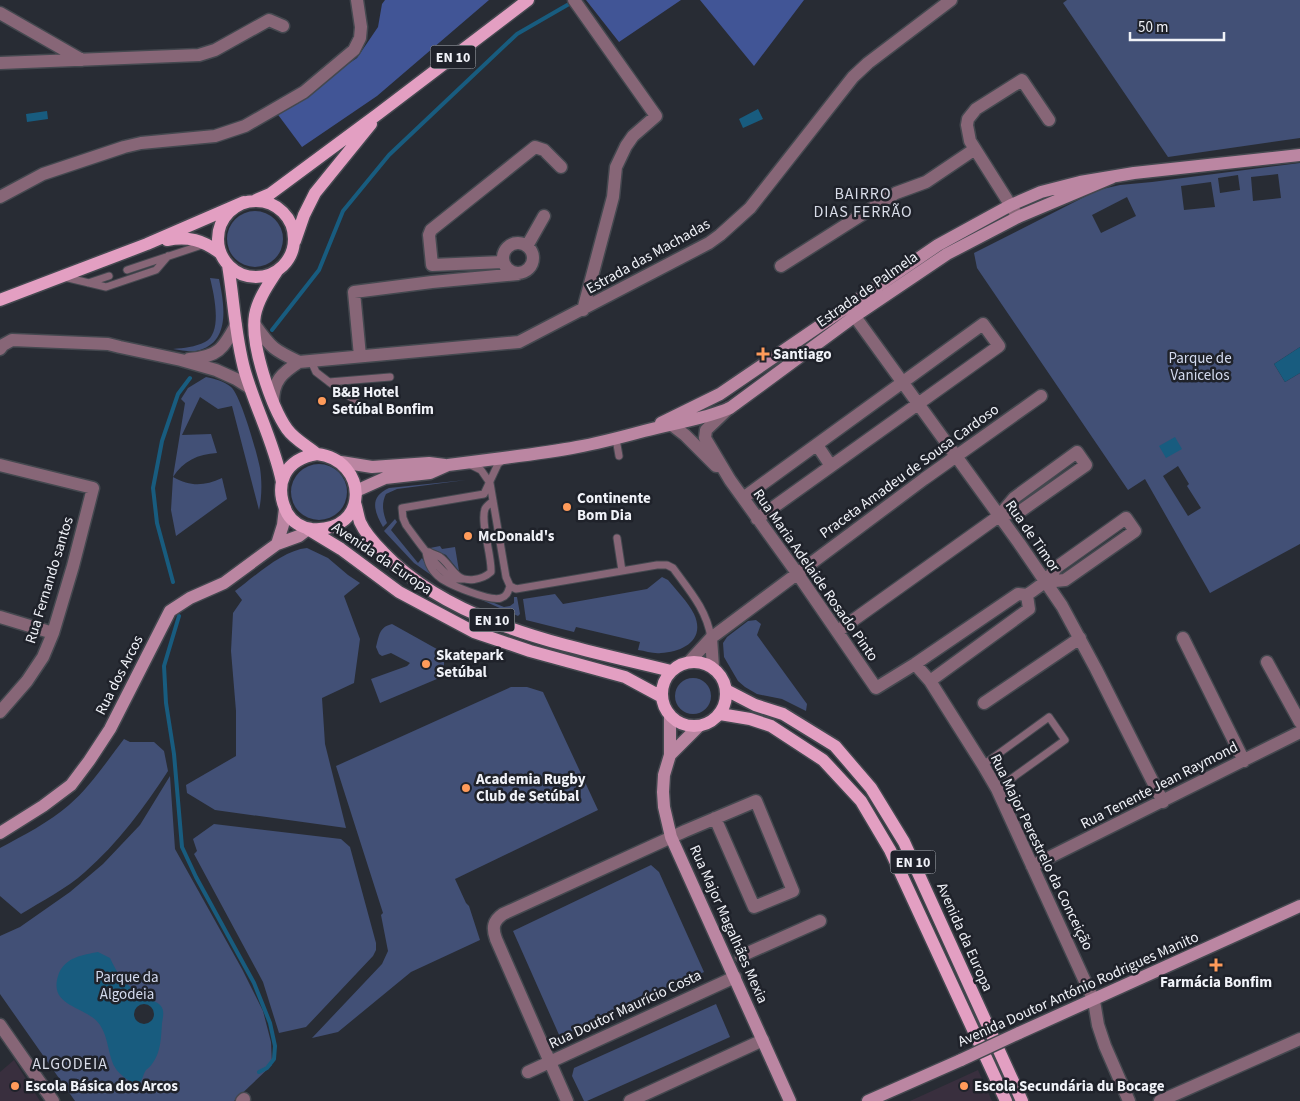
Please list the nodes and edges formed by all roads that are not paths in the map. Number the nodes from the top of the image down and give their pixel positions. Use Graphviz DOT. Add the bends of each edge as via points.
graph roads {
  1 [pos="357,0"];
  2 [pos="528,0"];
  3 [pos="574,0"];
  4 [pos="951,0"];
  5 [pos="0,13"];
  6 [pos="283,26"];
  7 [pos="82,60"];
  8 [pos="0,63"];
  9 [pos="378,114"];
  10 [pos="1048,120"];
  11 [pos="975,149"];
  12 [pos="1300,155"];
  13 [pos="561,168"];
  14 [pos="1113,177"];
  15 [pos="0,197"];
  16 [pos="250,201"];
  17 [pos="1011,205"];
  18 [pos="544,216"];
  19 [pos="1018,217"];
  20 [pos="147,244"];
  21 [pos="206,244"];
  22 [pos="527,246"];
  23 [pos="292,248"];
  24 [pos="220,253"];
  25 [pos="168,256"];
  26 [pos="503,262"];
  27 [pos="228,265"];
  28 [pos="781,266"];
  29 [pos="127,270"];
  30 [pos="277,271"];
  31 [pos="518,274"];
  32 [pos="109,276"];
  33 [pos="61,277"];
  34 [pos="88,283"];
  35 [pos="0,300"];
  36 [pos="582,310"];
  37 [pos="852,311"];
  38 [pos="255,325"];
  39 [pos="236,326"];
  40 [pos="0,349"];
  41 [pos="360,356"];
  42 [pos="182,360"];
  43 [pos="305,361"];
  44 [pos="390,377"];
  45 [pos="329,382"];
  46 [pos="903,383"];
  47 [pos="250,388"];
  48 [pos="1040,396"];
  49 [pos="273,402"];
  50 [pos="918,404"];
  51 [pos="730,408"];
  52 [pos="357,410"];
  53 [pos="672,425"];
  54 [pos="645,431"];
  55 [pos="616,439"];
  56 [pos="817,445"];
  57 [pos="317,454"];
  58 [pos="619,456"];
  59 [pos="956,456"];
  60 [pos="506,457"];
  61 [pos="341,462"];
  62 [pos="466,462"];
  63 [pos="0,465"];
  64 [pos="448,465"];
  65 [pos="832,466"];
  66 [pos="730,480"];
  67 [pos="282,482"];
  68 [pos="490,483"];
  69 [pos="355,497"];
  70 [pos="743,498"];
  71 [pos="493,501"];
  72 [pos="285,508"];
  73 [pos="999,516"];
  74 [pos="757,519"];
  75 [pos="308,529"];
  76 [pos="617,538"];
  77 [pos="277,544"];
  78 [pos="426,551"];
  79 [pos="622,571"];
  80 [pos="797,573"];
  81 [pos="1045,582"];
  82 [pos="510,586"];
  83 [pos="1027,595"];
  84 [pos="0,617"];
  85 [pos="838,631"];
  86 [pos="52,633"];
  87 [pos="711,638"];
  88 [pos="1080,638"];
  89 [pos="1183,638"];
  90 [pos="689,662"];
  91 [pos="1267,662"];
  92 [pos="915,664"];
  93 [pos="713,667"];
  94 [pos="672,671"];
  95 [pos="930,681"];
  96 [pos="726,690"];
  97 [pos="662,698"];
  98 [pos="984,703"];
  99 [pos="0,712"];
  100 [pos="720,714"];
  101 [pos="670,716"];
  102 [pos="1300,722"];
  103 [pos="699,726"];
  104 [pos="1300,732"];
  105 [pos="670,755"];
  106 [pos="1244,760"];
  107 [pos="984,765"];
  108 [pos="997,789"];
  109 [pos="1163,802"];
  110 [pos="715,818"];
  111 [pos="0,832"];
  112 [pos="671,837"];
  113 [pos="1032,866"];
  114 [pos="1300,906"];
  115 [pos="820,921"];
  116 [pos="741,956"];
  117 [pos="735,977"];
  118 [pos="1094,1001"];
  119 [pos="0,1025"];
  120 [pos="1300,1039"];
  121 [pos="763,1040"];
  122 [pos="549,1062"];
  123 [pos="528,1072"];
  124 [pos="53,1101"];
  125 [pos="567,1101"];
  126 [pos="630,1101"];
  127 [pos="790,1101"];
  128 [pos="868,1101"];
  129 [pos="1006,1101"];
  130 [pos="1022,1101"];
  131 [pos="1129,1101"];
  132 [pos="1160,1101"];
  1 -- 15 [label="street" via="361,27 354,50 304,92 245,126 215,136 124,147 42,174"];
  2 -- 9 [label="main road, EN 10"];
  3 -- 36 [label="street" via="656,116 633,136 616,167 613,197"];
  4 -- 36 [label="street, Estrada das Machadas" via="875,57 854,78 750,208 720,235 709,244"];
  5 -- 7 [label="street"];
  6 -- 7 [label="street" via="269,20 215,50 199,55"];
  7 -- 8 [label="street"];
  9 -- 16 [label="main road, EN 10" via="270,194"];
  9 -- 23 [label="main road, EN 10" via="315,193"];
  10 -- 11 [label="street" via="1022,80 972,113 967,125"];
  11 -- 17 [label="street"];
  11 -- 28 [label="street" via="926,182 896,193"];
  12 -- 14 [label="street, Estrada de Palmela"];
  13 -- 26 [label="street" via="544,150 534,147 431,230 432,265"];
  14 -- 17 [label="street, Estrada de Palmela" via="1041,192"];
  14 -- 19 [label="street, Estrada de Palmela"];
  16 -- 20 [label="main road"];
  16 -- 23 [label="main road" via="268,202 284,213 294,236"];
  16 -- 24 [label="main road, EN 10" via="224,216 217,239"];
  17 -- 19 [label="street"];
  17 -- 37 [label="street, Estrada de Palmela" via="938,245"];
  18 -- 22 [label="street"];
  19 -- 37 [label="street, Estrada de Palmela" via="947,254"];
  20 -- 21 [label="main road" via="181,238"];
  20 -- 33 [label="main road"];
  21 -- 24 [label="main road"];
  21 -- 25 [label="lane"];
  22 -- 26 [label="street" via="517,243 507,247"];
  22 -- 31 [label="street" via="532,254 532,263 526,271"];
  23 -- 30 [label="main road, EN 10"];
  24 -- 27 [label="main road"];
  25 -- 29 [label="lane"];
  25 -- 34 [label="lane" via="156,270 106,287"];
  26 -- 31 [label="street"];
  27 -- 30 [label="main road" via="248,276 263,276"];
  27 -- 39 [label="main road"];
  30 -- 38 [label="main road, EN 10" via="264,290"];
  31 -- 41 [label="street" via="354,292"];
  32 -- 34 [label="lane"];
  33 -- 34 [label="lane"];
  33 -- 35 [label="main road"];
  36 -- 41 [label="street, Estrada das Machadas" via="519,342"];
  37 -- 46 [label="street, Rua de Timor"];
  37 -- 51 [label="street, Estrada de Palmela"];
  37 -- 54 [label="street, Estrada de Palmela" via="720,394"];
  38 -- 43 [label="street" via="276,350"];
  38 -- 49 [label="main road, EN 10" via="254,340"];
  39 -- 42 [label="street" via="218,352"];
  39 -- 47 [label="main road"];
  40 -- 42 [label="street" via="12,340 108,344"];
  41 -- 43 [label="street, Estrada das Machadas"];
  42 -- 47 [label="street" via="216,370"];
  43 -- 45 [label="lane"];
  43 -- 49 [label="street" via="286,370 276,383"];
  44 -- 45 [label="lane"];
  45 -- 52 [label="lane" via="355,400"];
  46 -- 50 [label="street, Rua de Timor"];
  46 -- 50 [label="street" via="983,324 999,346"];
  46 -- 56 [label="street"];
  47 -- 67 [label="main road" via="278,460"];
  48 -- 59 [label="street, Praceta Amadeu de Sousa Cardoso"];
  49 -- 57 [label="main road, EN 10" via="288,431"];
  50 -- 59 [label="street, Rua de Timor"];
  50 -- 65 [label="street"];
  51 -- 53 [label="street, Estrada de Palmela"];
  51 -- 66 [label="street, Rua Maria Adelaide Rosado Pinto" via="704,434"];
  53 -- 54 [label="street, Estrada de Palmela"];
  53 -- 66 [label="street, Rua Maria Adelaide Rosado Pinto"];
  54 -- 55 [label="street, Estrada de Palmela"];
  55 -- 58 [label="lane"];
  55 -- 60 [label="street, Estrada de Palmela"];
  56 -- 65 [label="street"];
  56 -- 70 [label="street"];
  57 -- 61 [label="main road, EN 10" via="328,455"];
  57 -- 67 [label="main road" via="294,462 286,470"];
  59 -- 73 [label="street, Rua de Timor"];
  59 -- 80 [label="street, Praceta Amadeu de Sousa Cardoso"];
  60 -- 62 [label="street, Estrada de Palmela"];
  60 -- 68 [label="lane" via="498,464"];
  61 -- 64 [label="street, Estrada de Palmela" via="372,467"];
  61 -- 69 [label="main road, EN 10" via="353,479"];
  62 -- 64 [label="street, Estrada de Palmela"];
  62 -- 68 [label="lane" via="481,470"];
  63 -- 86 [label="street, Rua Fernando santos" via="93,488"];
  64 -- 69 [label="street, Estrada de Palmela" via="430,473 385,478"];
  65 -- 74 [label="street"];
  66 -- 70 [label="street, Rua Maria Adelaide Rosado Pinto"];
  67 -- 72 [label="main road"];
  68 -- 71 [label="lane"];
  68 -- 78 [label="lane" via="484,494 402,508 406,525"];
  69 -- 75 [label="main road" via="348,518 336,527"];
  69 -- 94 [label="main road, Avenida da Europa / EN 10" via="360,522 371,539 397,567 428,590 473,613 518,630"];
  70 -- 74 [label="street, Rua Maria Adelaide Rosado Pinto"];
  71 -- 78 [label="lane" via="485,509 491,565 486,577 463,579 440,556"];
  71 -- 82 [label="lane"];
  72 -- 75 [label="main road, EN 10" via="289,517"];
  72 -- 77 [label="street"];
  73 -- 73 [label="street" via="1022,510 1086,465 1077,452 1014,498"];
  73 -- 81 [label="street, Rua de Timor"];
  73 -- 85 [label="street"];
  74 -- 80 [label="street, Rua Maria Adelaide Rosado Pinto"];
  75 -- 77 [label="street, Rua dos Arcos"];
  75 -- 97 [label="main road, Avenida da Europa / EN 10" via="341,549 398,592 474,632 530,652 625,677"];
  76 -- 79 [label="lane"];
  77 -- 111 [label="street, Rua dos Arcos" via="224,583 170,611 110,729 71,785"];
  78 -- 82 [label="lane" via="428,564 434,572 456,586 495,599 507,594"];
  79 -- 82 [label="lane" via="516,590"];
  79 -- 87 [label="lane" via="656,565 673,568 703,611"];
  80 -- 85 [label="street, Rua Maria Adelaide Rosado Pinto"];
  80 -- 87 [label="street, Praceta Amadeu de Sousa Cardoso"];
  81 -- 81 [label="street" via="1065,580 1135,531 1126,518 1057,566"];
  81 -- 83 [label="street"];
  81 -- 88 [label="street, Rua de Timor"];
  83 -- 92 [label="street" via="1018,594"];
  83 -- 95 [label="street" via="1029,610"];
  84 -- 86 [label="street"];
  85 -- 92 [label="street, Rua Maria Adelaide Rosado Pinto" via="876,688"];
  86 -- 99 [label="street, Rua Fernando santos" via="43,657"];
  87 -- 90 [label="street, Praceta Amadeu de Sousa Cardoso"];
  87 -- 93 [label="street"];
  88 -- 98 [label="street"];
  88 -- 109 [label="street, Rua de Timor"];
  89 -- 106 [label="street"];
  90 -- 93 [label="main road"];
  90 -- 94 [label="main road"];
  91 -- 102 [label="street"];
  92 -- 95 [label="street, Rua Major Perestrelo da Conceição"];
  93 -- 96 [label="main road"];
  94 -- 97 [label="main road" via="662,688"];
  95 -- 107 [label="street, Rua Major Perestrelo da Conceição"];
  96 -- 100 [label="main road"];
  96 -- 130 [label="main road, Avenida da Europa / EN 10" via="755,705 783,714 835,746 871,788 904,842"];
  97 -- 101 [label="main road"];
  100 -- 103 [label="main road"];
  100 -- 129 [label="main road, Avenida da Europa / EN 10" via="772,726 823,760 861,800 890,850"];
  101 -- 103 [label="main road" via="689,726"];
  101 -- 105 [label="street, Rua Major Magalhães Mexia"];
  103 -- 105 [label="street"];
  104 -- 106 [label="street, Rua Tenente Jean Raymond"];
  105 -- 112 [label="street, Rua Major Magalhães Mexia" via="663,792"];
  106 -- 109 [label="street, Rua Tenente Jean Raymond"];
  107 -- 108 [label="street, Rua Major Perestrelo da Conceição"];
  107 -- 108 [label="lane" via="1049,717 1065,740"];
  108 -- 113 [label="street, Rua Major Perestrelo da Conceição"];
  109 -- 113 [label="street, Rua Tenente Jean Raymond"];
  110 -- 110 [label="street" via="754,907 793,891 756,801"];
  110 -- 112 [label="street"];
  112 -- 117 [label="street, Rua Major Magalhães Mexia"];
  112 -- 122 [label="street" via="503,914 494,924 496,939"];
  113 -- 118 [label="street, Rua Major Perestrelo da Conceição"];
  114 -- 118 [label="street, Avenida Doutor António Rodrigues Manito"];
  115 -- 116 [label="street"];
  117 -- 121 [label="street, Rua Major Magalhães Mexia"];
  117 -- 122 [label="street, Rua Doutor Maurício Costa"];
  118 -- 128 [label="street, Avenida Doutor António Rodrigues Manito, bridge"];
  118 -- 131 [label="street, Rua Major Perestrelo da Conceição" via="1105,1046"];
  119 -- 124 [label="street"];
  120 -- 132 [label="street"];
  121 -- 126 [label="street"];
  121 -- 127 [label="street, Rua Major Magalhães Mexia"];
  122 -- 123 [label="street, Rua Doutor Maurício Costa"];
  122 -- 125 [label="street"];
}
